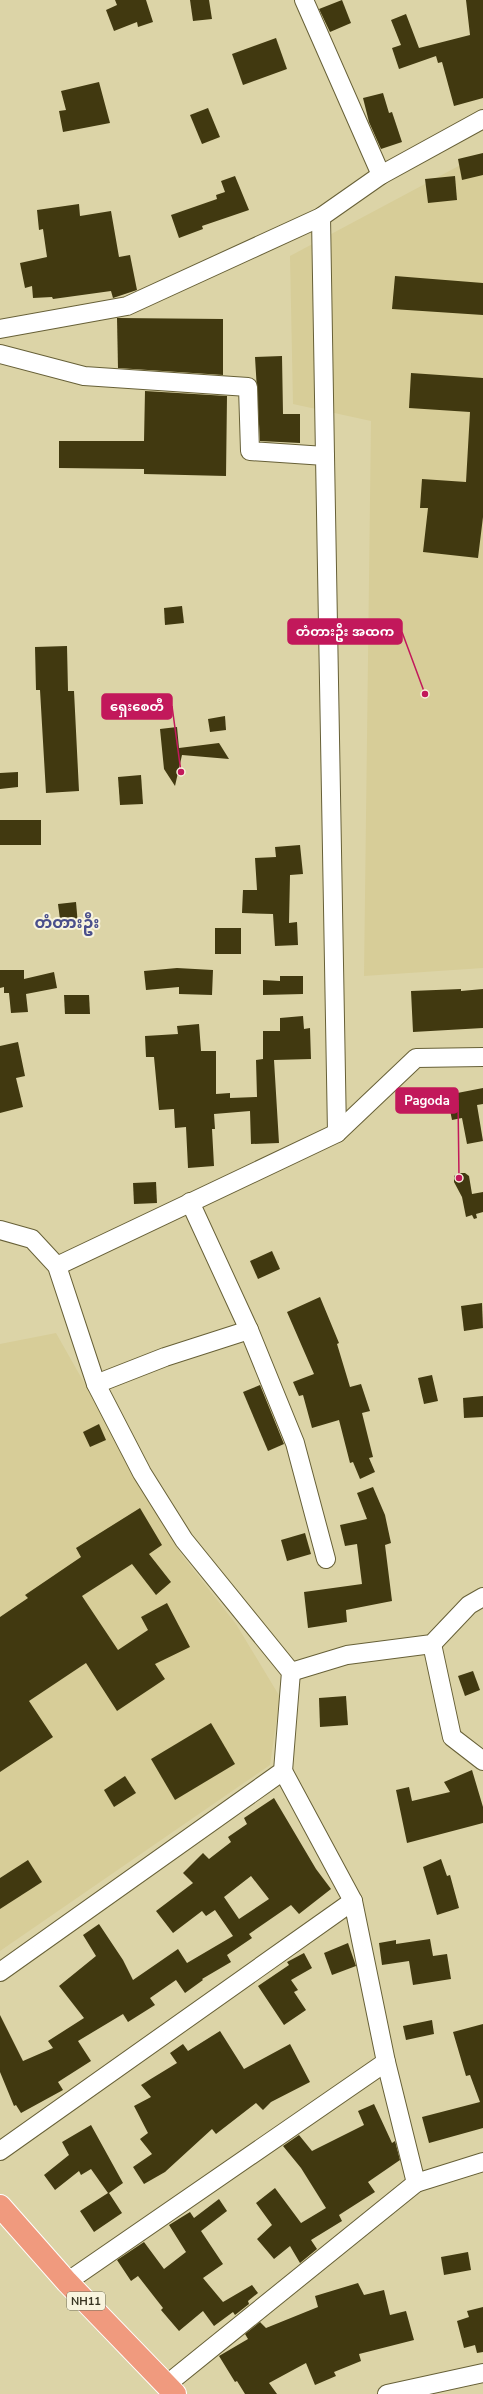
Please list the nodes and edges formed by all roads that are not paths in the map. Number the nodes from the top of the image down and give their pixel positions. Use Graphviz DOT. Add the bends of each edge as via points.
graph roads {
  1 [pos="304,0"];
  2 [pos="483,119"];
  3 [pos="381,175"];
  4 [pos="321,217"];
  5 [pos="0,329"];
  6 [pos="0,354"];
  7 [pos="325,456"];
  8 [pos="483,1056"];
  9 [pos="337,1133"];
  10 [pos="190,1202"];
  11 [pos="0,1230"];
  12 [pos="57,1266"];
  13 [pos="249,1330"];
  14 [pos="96,1384"];
  15 [pos="326,1558"];
  16 [pos="483,1597"];
  17 [pos="432,1644"];
  18 [pos="292,1672"];
  19 [pos="483,1761"];
  20 [pos="283,1771"];
  21 [pos="353,1901"];
  22 [pos="0,1972"];
  23 [pos="386,2062"];
  24 [pos="0,2152"];
  25 [pos="483,2162"];
  26 [pos="416,2184"];
  27 [pos="0,2206"];
  28 [pos="67,2282"];
  29 [pos="483,2372"];
  30 [pos="170,2390"];
  31 [pos="387,2394"];
  1 -- 3 [label="street"];
  2 -- 3 [label="street"];
  3 -- 4 [label="street"];
  4 -- 5 [label="street" via="127,306"];
  4 -- 7 [label="street"];
  6 -- 7 [label="street" via="84,376 248,387 250,451"];
  7 -- 9 [label="street"];
  8 -- 9 [label="street" via="416,1058"];
  9 -- 10 [label="street"];
  10 -- 12 [label="street"];
  10 -- 13 [label="street"];
  11 -- 12 [label="street" via="32,1239"];
  12 -- 14 [label="street"];
  13 -- 14 [label="street" via="165,1357"];
  13 -- 15 [label="street" via="295,1443"];
  14 -- 18 [label="street" via="142,1473 184,1540"];
  16 -- 17 [label="street" via="469,1605"];
  17 -- 18 [label="street" via="347,1655"];
  17 -- 19 [label="street" via="452,1737"];
  18 -- 20 [label="street"];
  20 -- 21 [label="street"];
  20 -- 22 [label="street"];
  21 -- 23 [label="street"];
  21 -- 24 [label="street"];
  23 -- 26 [label="street"];
  23 -- 28 [label="street"];
  25 -- 26 [label="street"];
  26 -- 30 [label="street"];
  27 -- 28 [label="highway, NH11"];
  28 -- 30 [label="highway, NH11"];
  29 -- 31 [label="street"];
}
